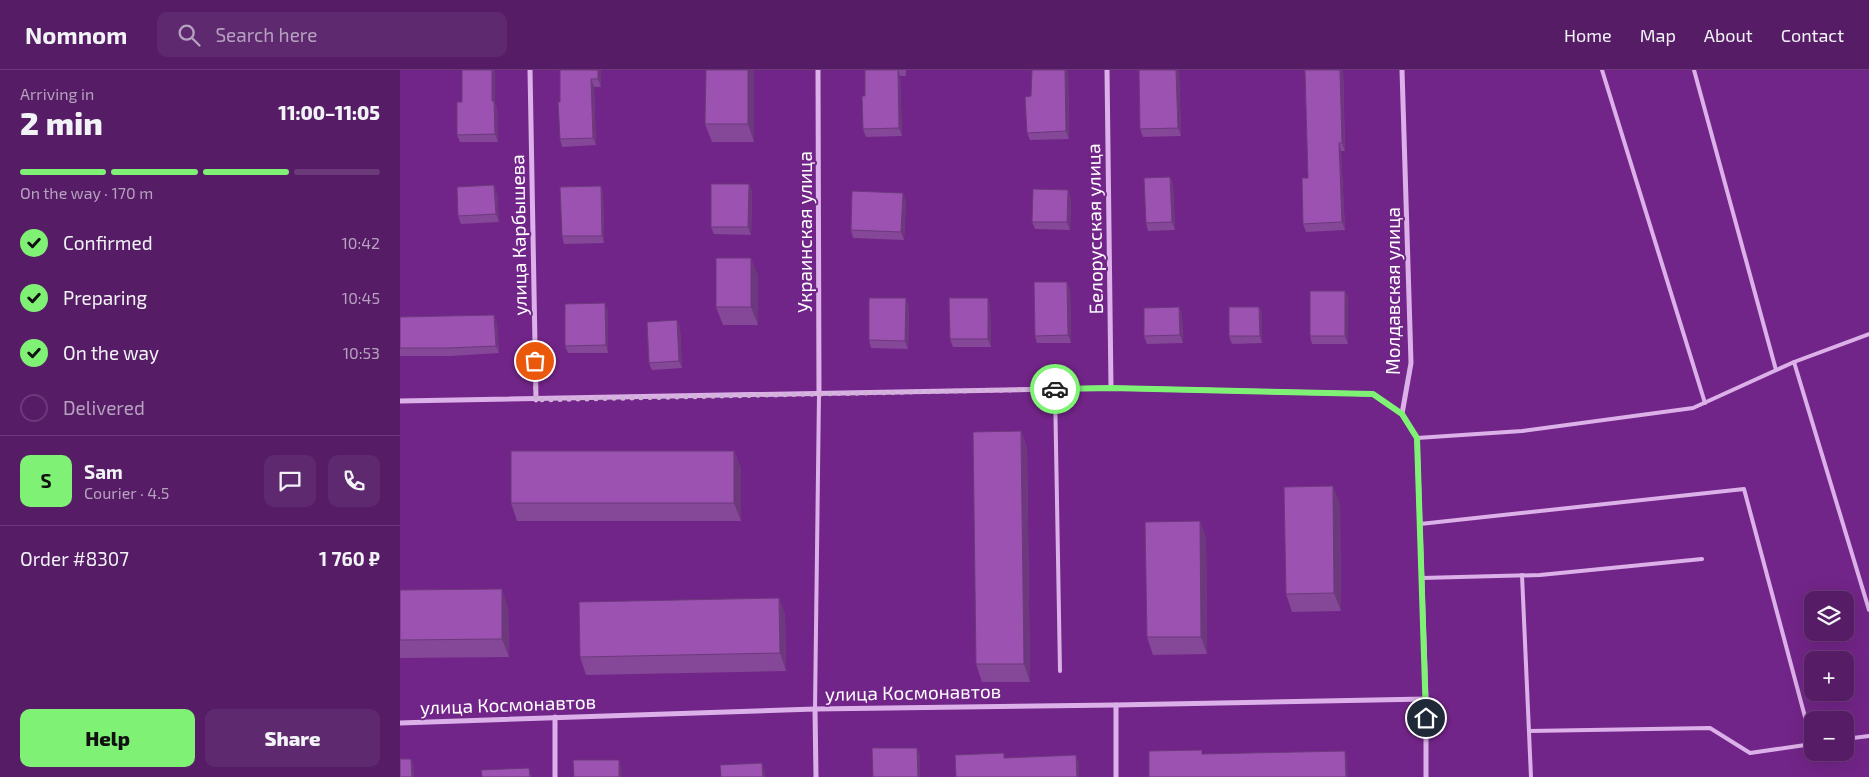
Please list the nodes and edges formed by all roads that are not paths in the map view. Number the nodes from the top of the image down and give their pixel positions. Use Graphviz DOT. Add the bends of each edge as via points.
graph roads {
  1 [pos="530,70"];
  2 [pos="818,70"];
  3 [pos="1107,70"];
  4 [pos="1402,70"];
  5 [pos="1602,70"];
  6 [pos="1694,70"];
  7 [pos="1869,334"];
  8 [pos="1794,362"];
  9 [pos="1776,370"];
  10 [pos="1111,388"];
  11 [pos="1055,389"];
  12 [pos="819,394"];
  13 [pos="536,400"];
  14 [pos="400,401"];
  15 [pos="1705,403"];
  16 [pos="1402,414"];
  17 [pos="1417,438"];
  18 [pos="1420,524"];
  19 [pos="1702,559"];
  20 [pos="1522,575"];
  21 [pos="1422,578"];
  22 [pos="1869,610"];
  23 [pos="1060,671"];
  24 [pos="1426,698"];
  25 [pos="1116,705"];
  26 [pos="815,708"];
  27 [pos="1804,714"];
  28 [pos="555,717"];
  29 [pos="400,723"];
  30 [pos="1529,731"];
  31 [pos="1869,736"];
  32 [pos="1854,738"];
  33 [pos="1804,745"];
  34 [pos="555,777"];
  35 [pos="816,777"];
  36 [pos="1116,777"];
  37 [pos="1426,777"];
  38 [pos="1531,777"];
  1 -- 13 [label="street, улица Карбышева"];
  2 -- 12 [label="street, Украинская улица"];
  3 -- 10 [label="street, Белорусская улица"];
  4 -- 16 [label="street, Молдавская улица" via="1411,363"];
  5 -- 15 [label="lane"];
  6 -- 9 [label="lane"];
  7 -- 8 [label="lane"];
  8 -- 9 [label="lane"];
  8 -- 22 [label="lane"];
  9 -- 15 [label="lane"];
  10 -- 11 [label="street"];
  10 -- 16 [label="street" via="1373,394"];
  11 -- 12 [label="street"];
  11 -- 23 [label="lane"];
  12 -- 13 [label="street"];
  12 -- 26 [label="lane"];
  13 -- 14 [label="street"];
  15 -- 17 [label="lane" via="1693,408 1522,431"];
  16 -- 17 [label="street"];
  17 -- 18 [label="street"];
  18 -- 21 [label="street"];
  18 -- 27 [label="lane" via="1744,489"];
  19 -- 20 [label="lane"];
  20 -- 21 [label="lane"];
  20 -- 30 [label="lane"];
  21 -- 24 [label="street"];
  24 -- 25 [label="street, улица Космонавтов"];
  24 -- 37 [label="street"];
  25 -- 26 [label="street, улица Космонавтов"];
  25 -- 36 [label="street"];
  26 -- 28 [label="street, улица Космонавтов"];
  26 -- 35 [label="street"];
  28 -- 29 [label="street, улица Космонавтов"];
  28 -- 34 [label="street"];
  30 -- 33 [label="lane" via="1710,728 1750,753"];
  30 -- 38 [label="lane"];
  31 -- 32 [label="lane"];
}
